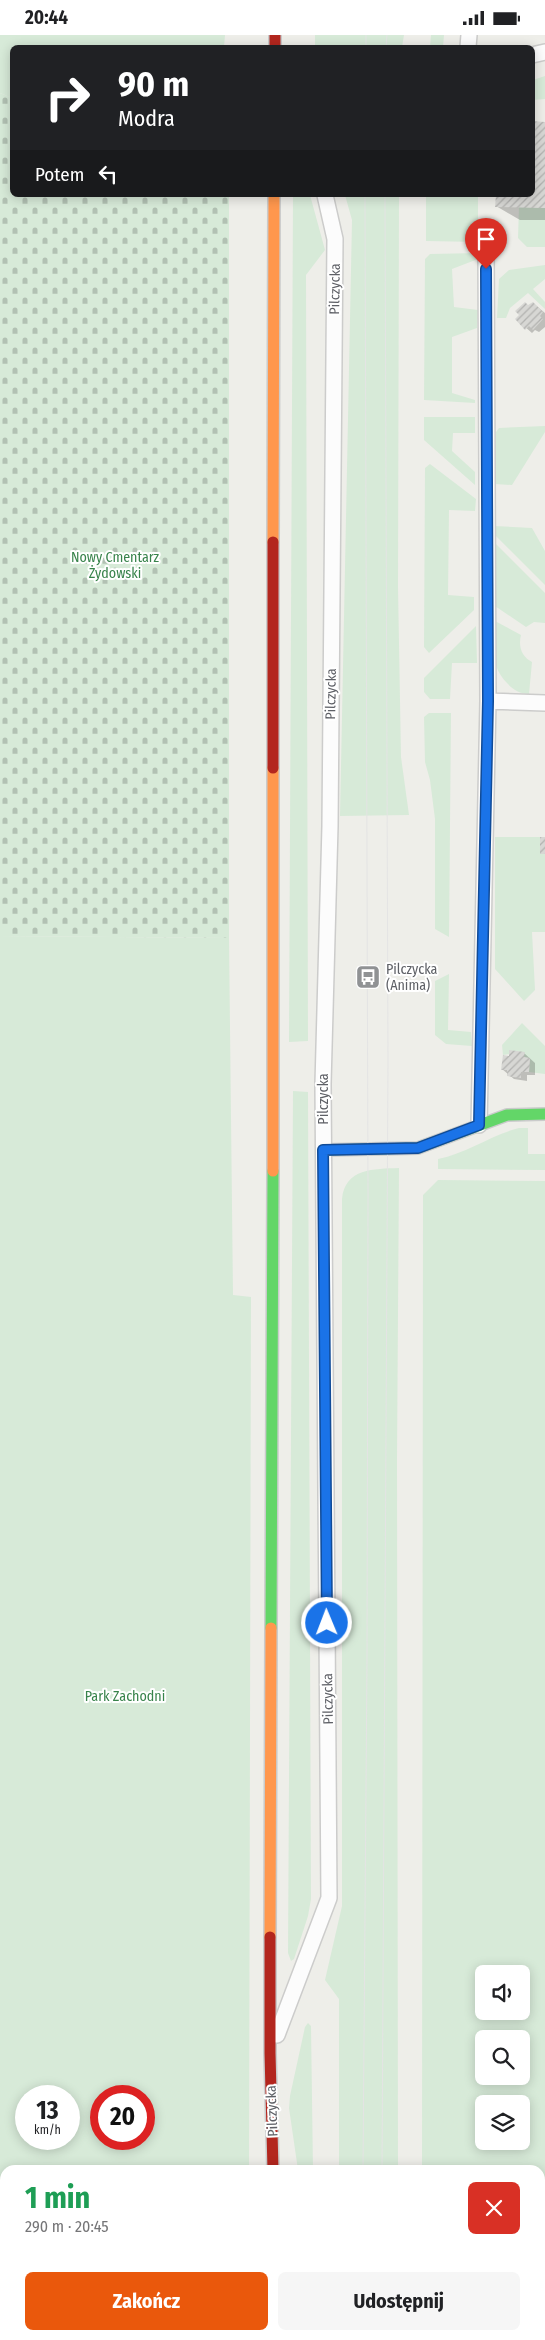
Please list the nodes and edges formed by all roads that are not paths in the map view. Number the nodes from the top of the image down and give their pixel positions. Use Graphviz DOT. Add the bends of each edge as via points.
graph roads {
  1 [pos="274,197"];
  2 [pos="325,197"];
  3 [pos="486,248"];
  4 [pos="488,701"];
  5 [pos="545,703"];
  6 [pos="545,1114"];
  7 [pos="479,1125"];
  8 [pos="323,1150"];
  9 [pos="270,2053"];
  10 [pos="273,2165"];
  1 -- 9 [label="street, Pilczycka"];
  2 -- 8 [label="lane, Pilczycka" via="335,239 330,826"];
  3 -- 4 [label="lane"];
  4 -- 5 [label="lane"];
  4 -- 7 [label="lane"];
  6 -- 7 [label="street" via="507,1115"];
  7 -- 8 [label="street" via="418,1148"];
  8 -- 9 [label="lane, Pilczycka" via="329,1898"];
  9 -- 10 [label="street, Pilczycka"];
}
